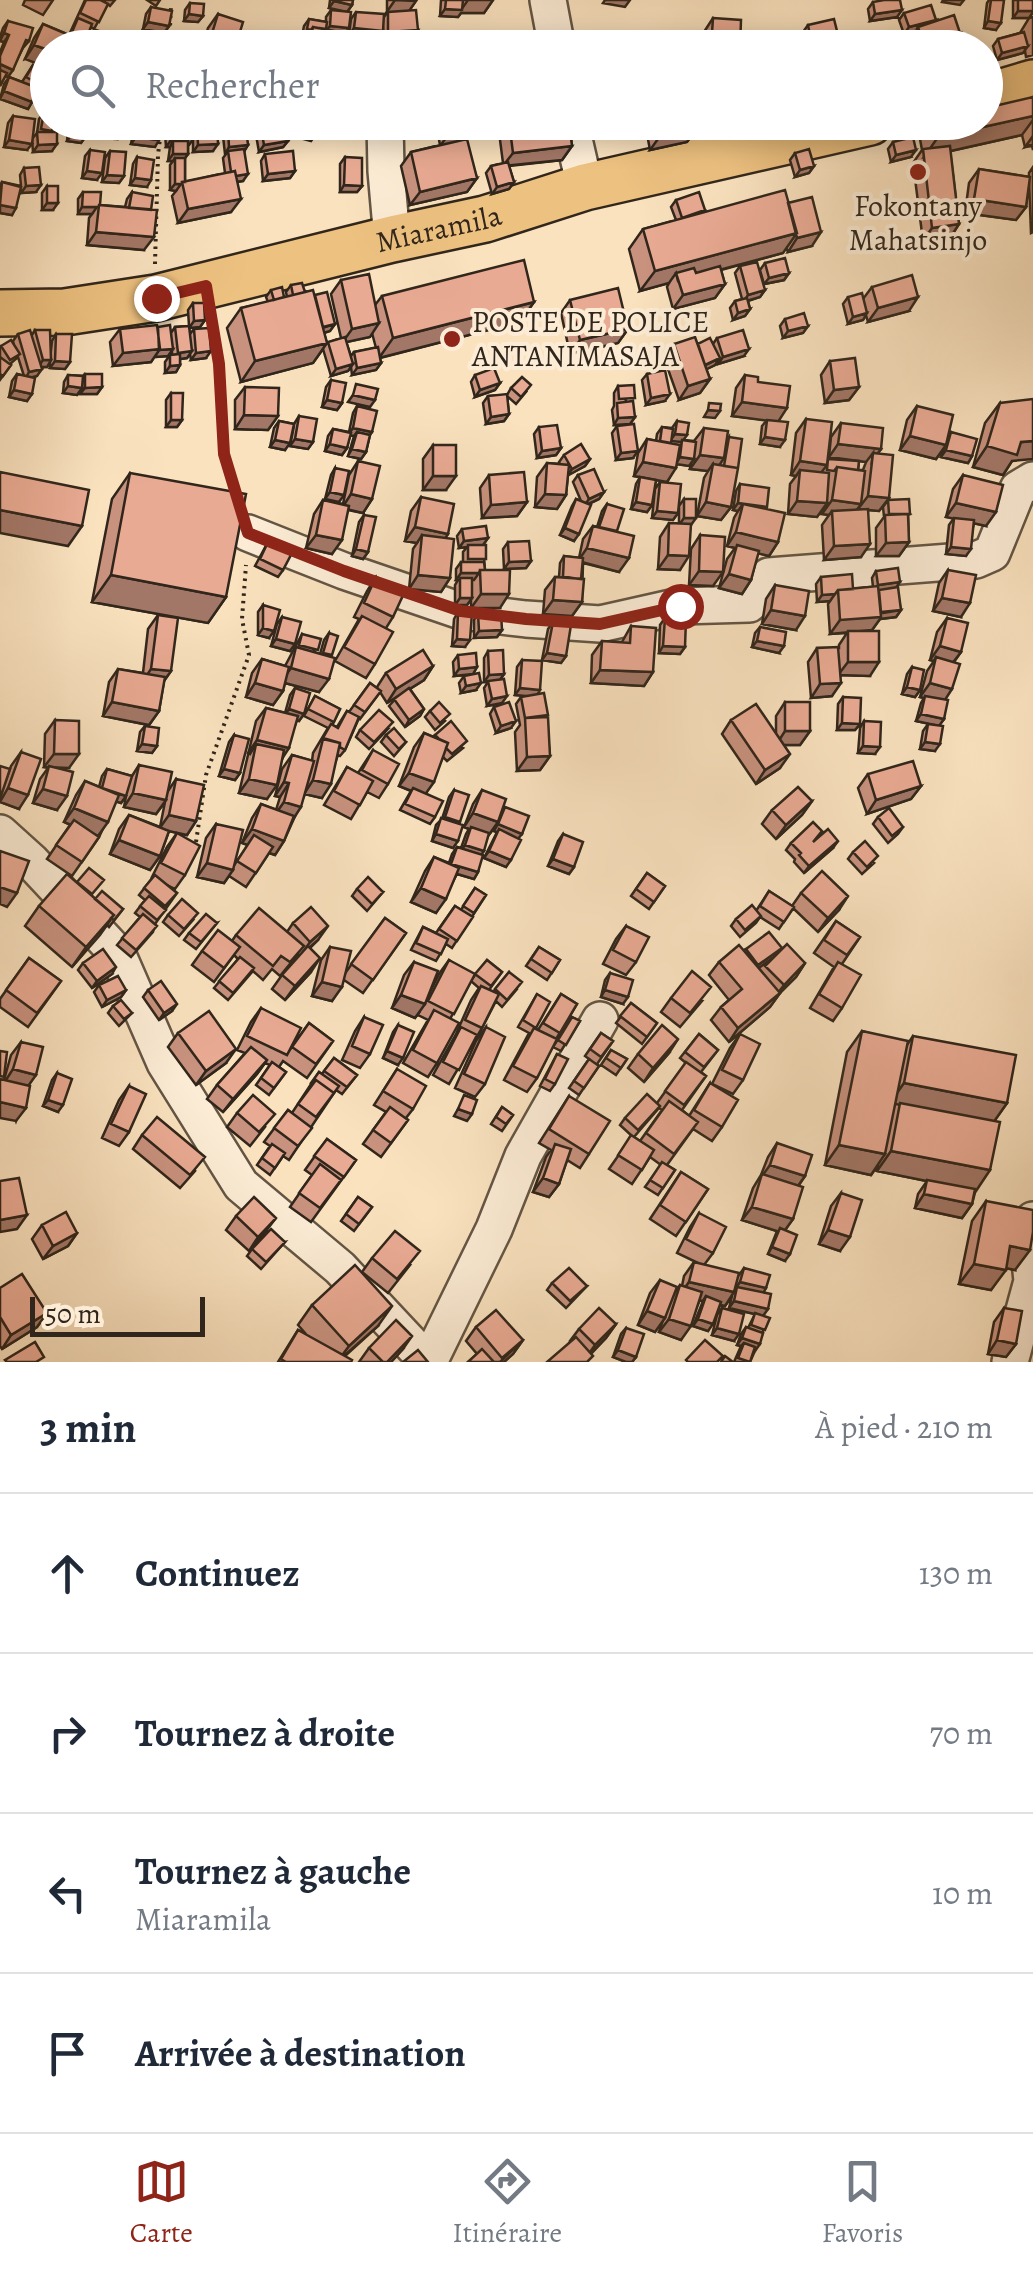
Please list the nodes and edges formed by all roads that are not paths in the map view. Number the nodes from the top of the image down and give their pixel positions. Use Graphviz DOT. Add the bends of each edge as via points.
graph roads {
  1 [pos="548,0"];
  2 [pos="553,30"];
  3 [pos="1033,83"];
  4 [pos="1003,92"];
  5 [pos="385,140"];
  6 [pos="574,140"];
  7 [pos="790,140"];
  8 [pos="585,186"];
  9 [pos="392,238"];
  10 [pos="0,314"];
  11 [pos="1033,480"];
  12 [pos="248,533"];
  13 [pos="0,833"];
  14 [pos="600,1020"];
  15 [pos="1033,1220"];
  16 [pos="429,1362"];
  17 [pos="1010,1362"];
  1 -- 2 [label="street"];
  3 -- 4 [label="main road"];
  5 -- 9 [label="street"];
  6 -- 8 [label="street"];
  7 -- 8 [label="main road, Miaramila"];
  8 -- 9 [label="main road, Miaramila" via="485,219"];
  9 -- 10 [label="main road, Miaramila" via="156,298"];
  11 -- 12 [label="street" via="1018,490 992,553 976,560 769,576 748,604 680,606 600,624 461,611"];
  13 -- 16 [label="street" via="118,953 165,1063 241,1186 340,1268"];
  14 -- 16 [label="street" via="523,1156"];
  15 -- 17 [label="street" via="1032,1282"];
}
